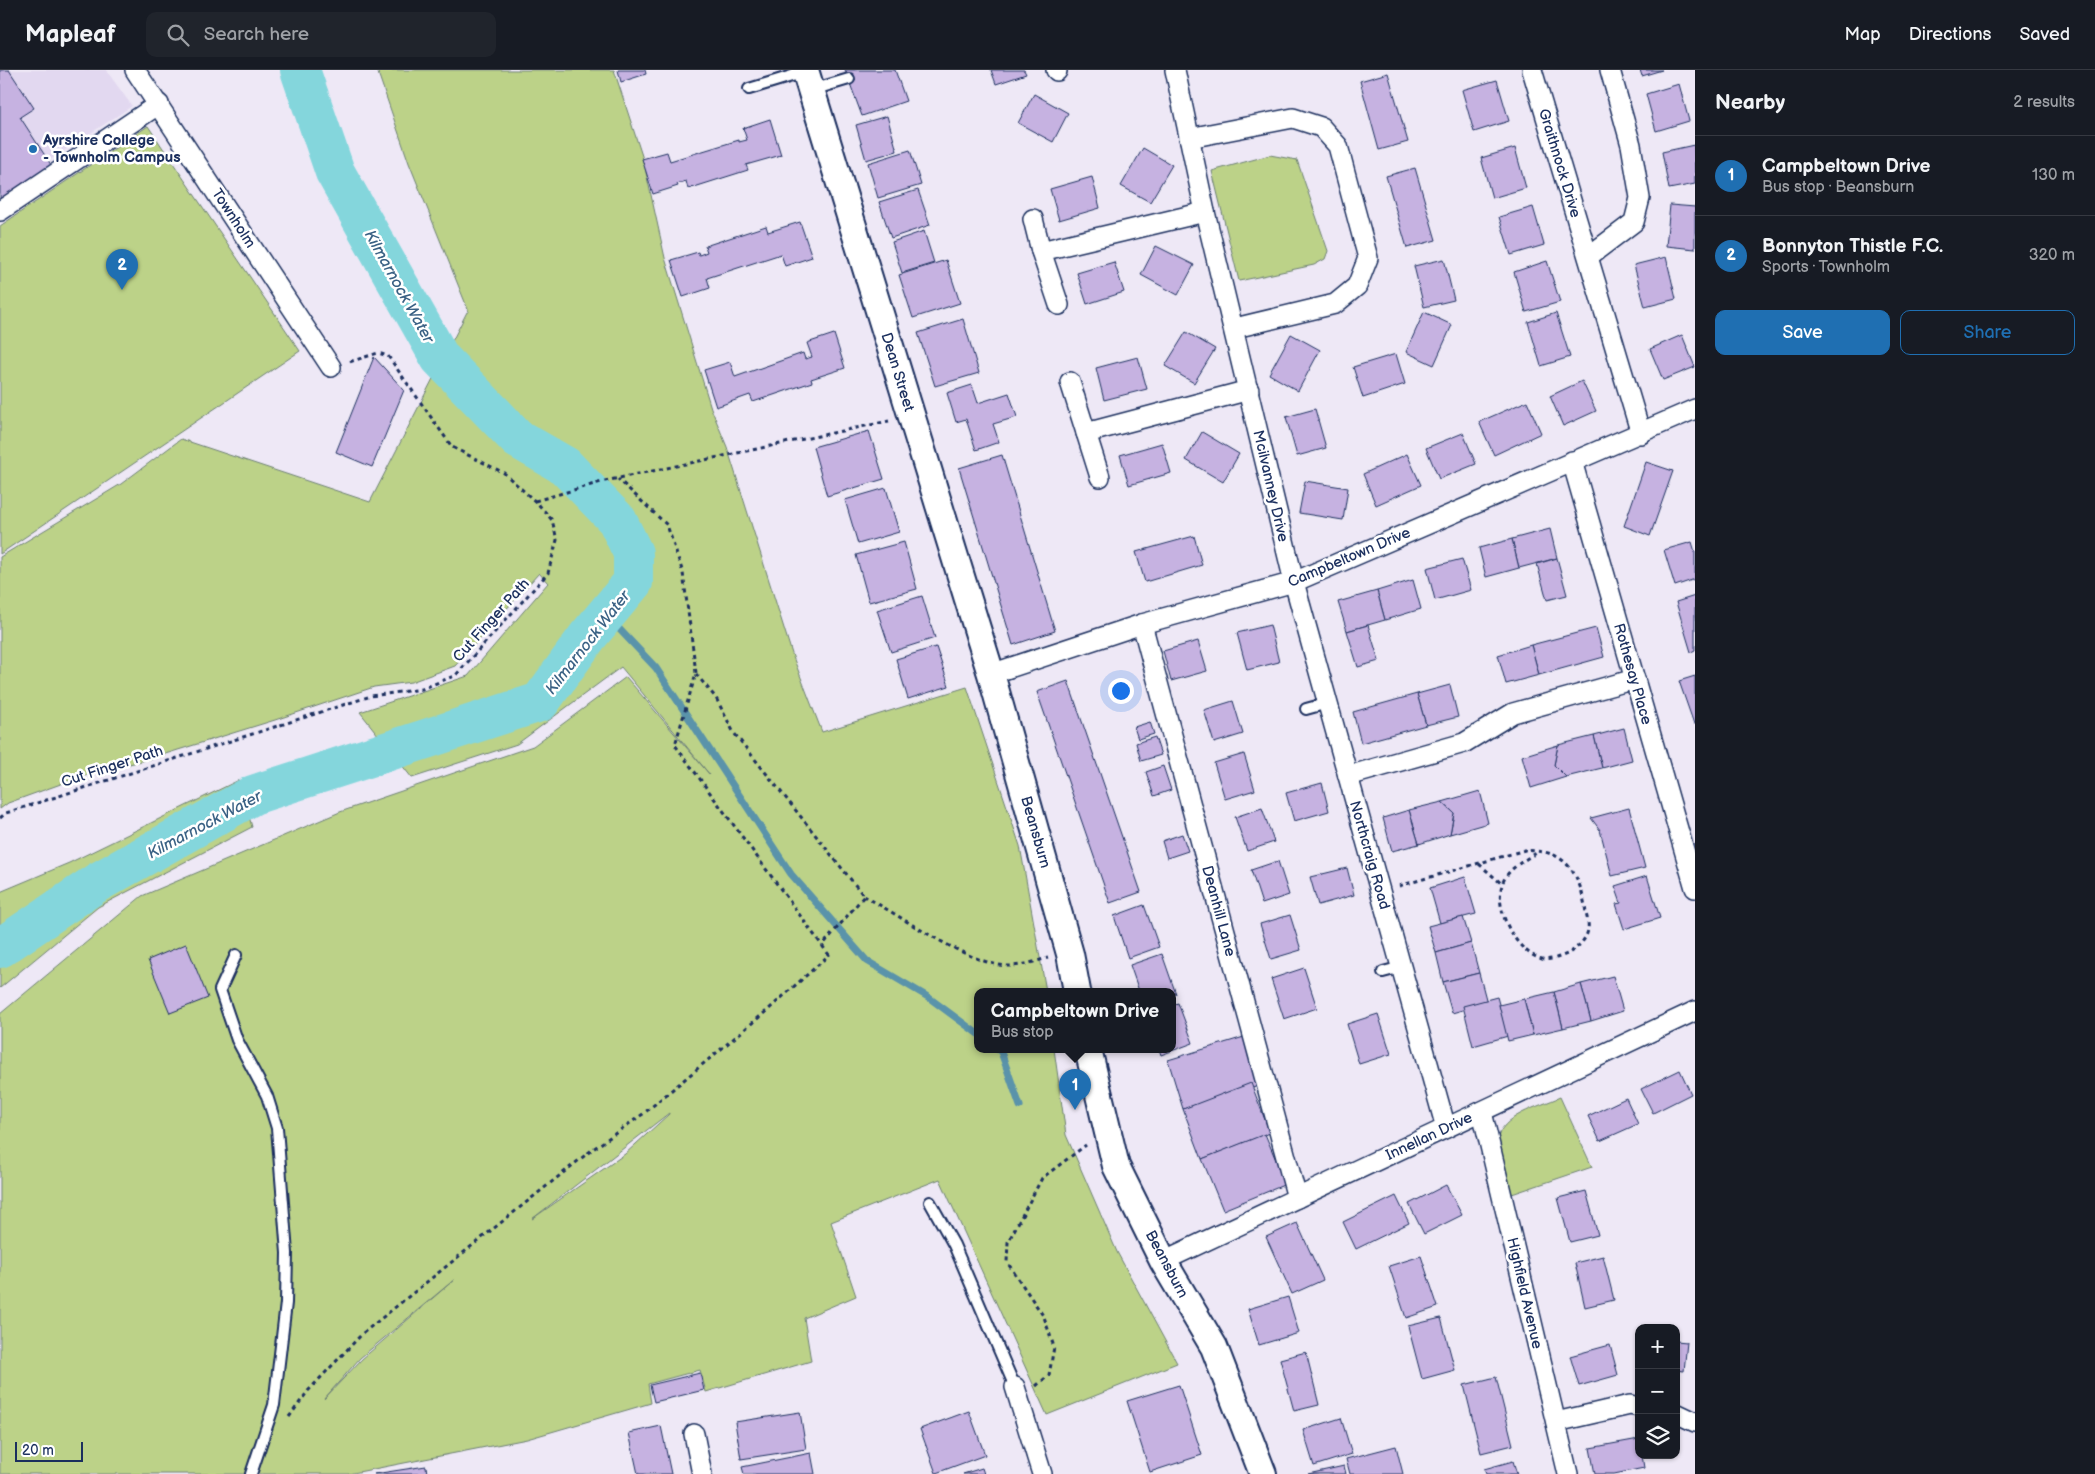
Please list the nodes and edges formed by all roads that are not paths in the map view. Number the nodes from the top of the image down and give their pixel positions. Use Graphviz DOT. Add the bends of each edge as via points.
graph roads {
  1 [pos="135,70"];
  2 [pos="1175,70"];
  3 [pos="1532,70"];
  4 [pos="1610,70"];
  5 [pos="807,77"];
  6 [pos="849,79"];
  7 [pos="749,89"];
  8 [pos="159,104"];
  9 [pos="1189,138"];
  10 [pos="0,211"];
  11 [pos="1205,212"];
  12 [pos="1034,219"];
  13 [pos="1041,251"];
  14 [pos="1589,256"];
  15 [pos="1059,305"];
  16 [pos="1235,328"];
  17 [pos="332,367"];
  18 [pos="1070,382"];
  19 [pos="1249,390"];
  20 [pos="1695,409"];
  21 [pos="1086,433"];
  22 [pos="1641,434"];
  23 [pos="1572,461"];
  24 [pos="1100,477"];
  25 [pos="1294,582"];
  26 [pos="1142,624"];
  27 [pos="991,674"];
  28 [pos="1635,679"];
  29 [pos="1328,703"];
  30 [pos="1306,709"];
  31 [pos="1348,776"];
  32 [pos="1695,888"];
  33 [pos="236,955"];
  34 [pos="1402,967"];
  35 [pos="1383,972"];
  36 [pos="1076,988"];
  37 [pos="1695,1012"];
  38 [pos="1089,1053"];
  39 [pos="1482,1112"];
  40 [pos="1446,1128"];
  41 [pos="1297,1198"];
  42 [pos="930,1202"];
  43 [pos="1163,1261"];
  44 [pos="1017,1393"];
  45 [pos="1635,1406"];
  46 [pos="1678,1414"];
  47 [pos="1556,1422"];
  48 [pos="1695,1422"];
  49 [pos="694,1434"];
  50 [pos="251,1474"];
  51 [pos="702,1474"];
  52 [pos="1042,1474"];
  53 [pos="1263,1474"];
  54 [pos="1568,1474"];
  1 -- 8 [label="street, Townholm"];
  2 -- 9 [label="street, Mcilvanney Drive"];
  3 -- 14 [label="street, Graithnock Drive"];
  4 -- 14 [label="street" via="1631,145 1640,198 1634,222"];
  5 -- 6 [label="lane"];
  5 -- 7 [label="lane"];
  5 -- 27 [label="main road, Dean Street"];
  8 -- 10 [label="street"];
  8 -- 17 [label="street, Townholm"];
  9 -- 11 [label="street, Mcilvanney Drive"];
  9 -- 16 [label="street" via="1294,118 1321,127 1338,146 1368,258 1357,286 1335,304"];
  11 -- 13 [label="street"];
  11 -- 16 [label="street, Mcilvanney Drive"];
  12 -- 13 [label="street"];
  13 -- 15 [label="street"];
  14 -- 22 [label="street, Graithnock Drive"];
  16 -- 19 [label="street, Mcilvanney Drive"];
  18 -- 21 [label="street"];
  19 -- 21 [label="street"];
  19 -- 25 [label="street, Mcilvanney Drive"];
  20 -- 22 [label="street, Campbeltown Drive"];
  21 -- 24 [label="street"];
  22 -- 23 [label="street, Campbeltown Drive"];
  23 -- 25 [label="street, Campbeltown Drive"];
  23 -- 28 [label="street, Rothesay Place"];
  25 -- 26 [label="street, Campbeltown Drive"];
  25 -- 29 [label="street, Northcraig Road"];
  26 -- 27 [label="street, Campbeltown Drive"];
  26 -- 41 [label="street, Deanhill Lane"];
  27 -- 36 [label="main road, Beansburn" via="1070,954"];
  28 -- 31 [label="street" via="1513,713 1464,743"];
  28 -- 32 [label="street, Rothesay Place"];
  29 -- 30 [label="lane"];
  29 -- 31 [label="street, Northcraig Road"];
  31 -- 34 [label="street, Northcraig Road"];
  33 -- 50 [label="lane" via="220,990 237,1040 267,1096 277,1128 287,1253 286,1303 274,1404"];
  34 -- 35 [label="lane"];
  34 -- 40 [label="street, Northcraig Road"];
  37 -- 39 [label="street, Innellan Drive"];
  38 -- 43 [label="main road, Beansburn" via="1116,1166"];
  39 -- 40 [label="street, Innellan Drive"];
  39 -- 47 [label="street, Highfield Avenue"];
  40 -- 41 [label="street, Innellan Drive"];
  41 -- 43 [label="street, Innellan Drive"];
  42 -- 44 [label="lane" via="954,1245"];
  43 -- 53 [label="main road, Beansburn" via="1214,1347"];
  44 -- 52 [label="street"];
  45 -- 47 [label="street"];
  46 -- 48 [label="street"];
  47 -- 54 [label="street, Highfield Avenue"];
  49 -- 51 [label="street"];
}
